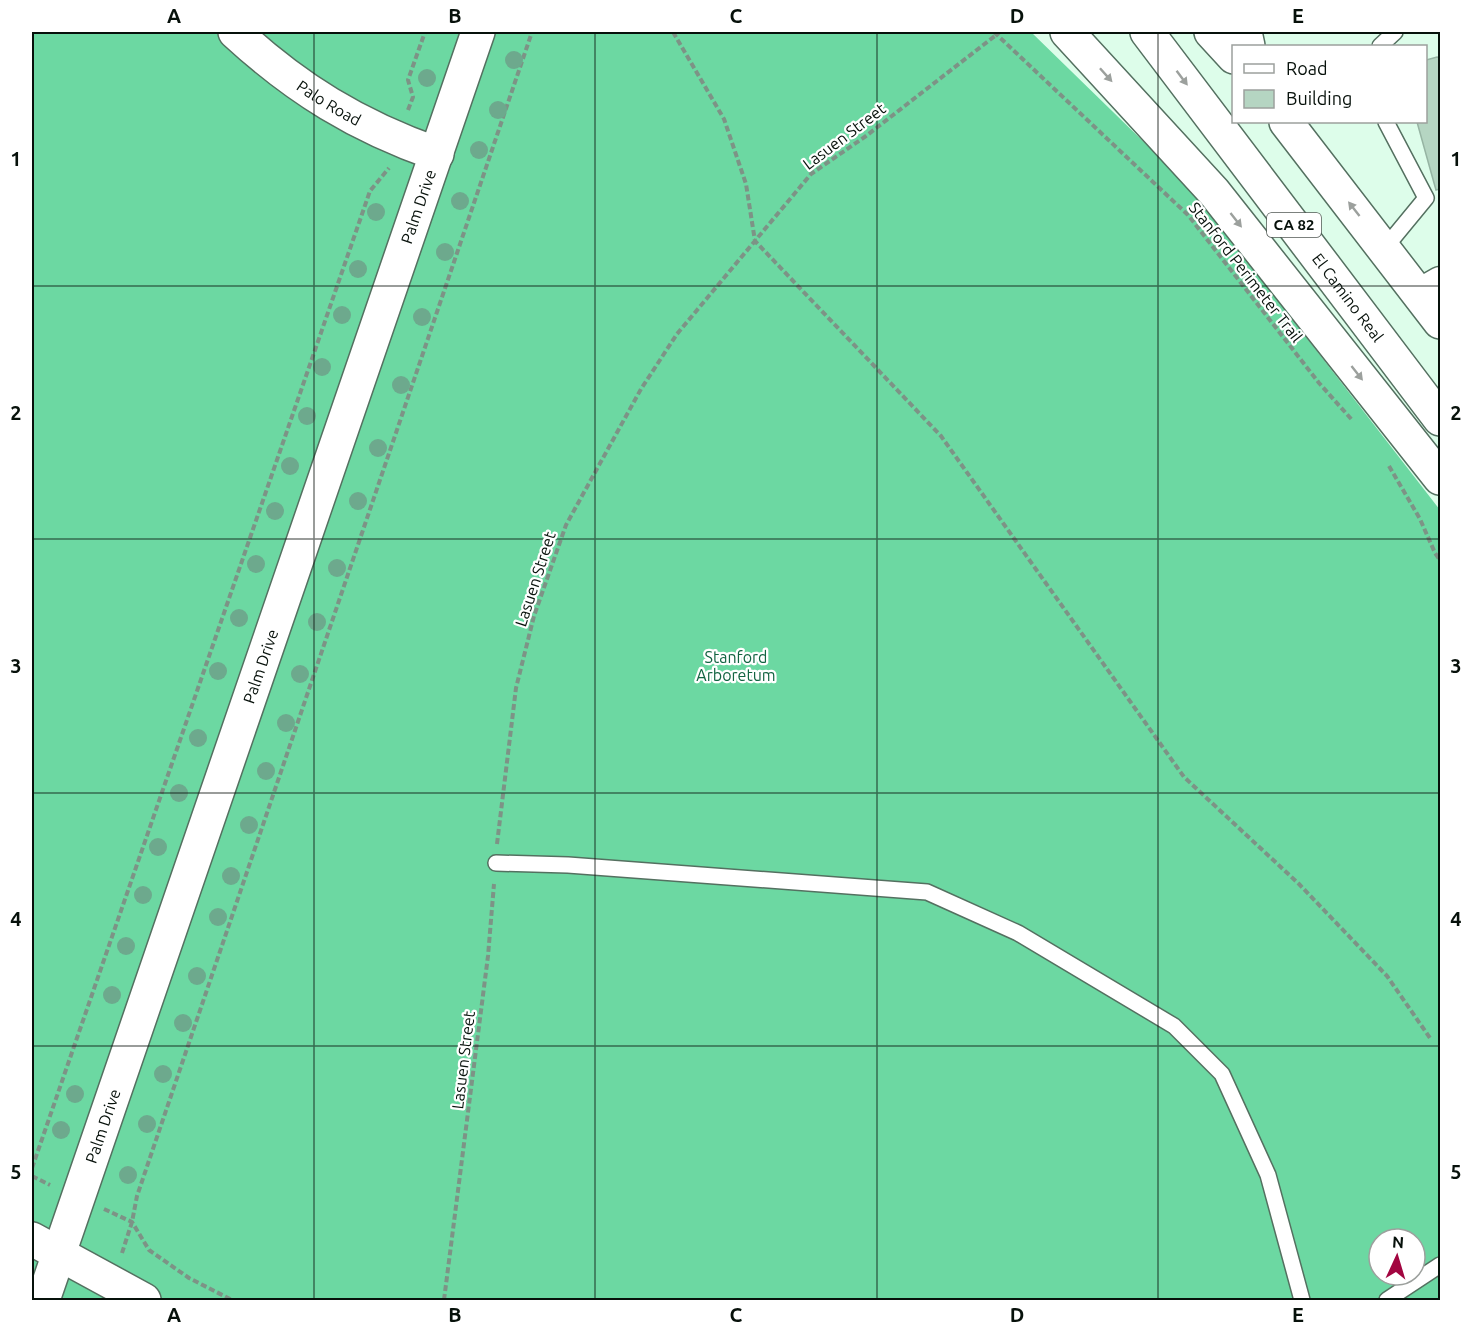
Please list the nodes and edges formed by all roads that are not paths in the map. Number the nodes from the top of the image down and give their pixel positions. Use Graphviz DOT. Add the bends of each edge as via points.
graph roads {
  1 [pos="236,32"];
  2 [pos="478,32"];
  3 [pos="1067,32"];
  4 [pos="1147,32"];
  5 [pos="1211,32"];
  6 [pos="1395,32"];
  7 [pos="1381,45"];
  8 [pos="1232,56"];
  9 [pos="1387,123"];
  10 [pos="1297,125"];
  11 [pos="436,154"];
  12 [pos="1384,249"];
  13 [pos="1430,288"];
  14 [pos="1440,322"];
  15 [pos="1440,418"];
  16 [pos="1440,478"];
  17 [pos="496,863"];
  18 [pos="45,1246"];
  19 [pos="1440,1265"];
  20 [pos="43,1300"];
  21 [pos="144,1300"];
  22 [pos="1302,1300"];
  23 [pos="1388,1300"];
  1 -- 11 [label="main road, Palo Road" via="322,101 374,130"];
  2 -- 11 [label="main road, Palm Drive"];
  3 -- 16 [label="main road, one-way" via="1214,192"];
  4 -- 15 [label="main road, El Camino Real / CA 82, one-way"];
  5 -- 8 [label="main road"];
  6 -- 7 [label="lane"];
  9 -- 12 [label="lane" via="1426,198"];
  12 -- 10 [label="main road, one-way"];
  11 -- 18 [label="main road, Palm Drive"];
  12 -- 13 [label="main road"];
  13 -- 14 [label="main road"];
  17 -- 22 [label="lane" via="927,892 1018,933 1174,1026 1222,1074 1268,1175"];
  18 -- 20 [label="main road, Palm Drive"];
  18 -- 21 [label="main road"];
  19 -- 23 [label="lane"];
}
